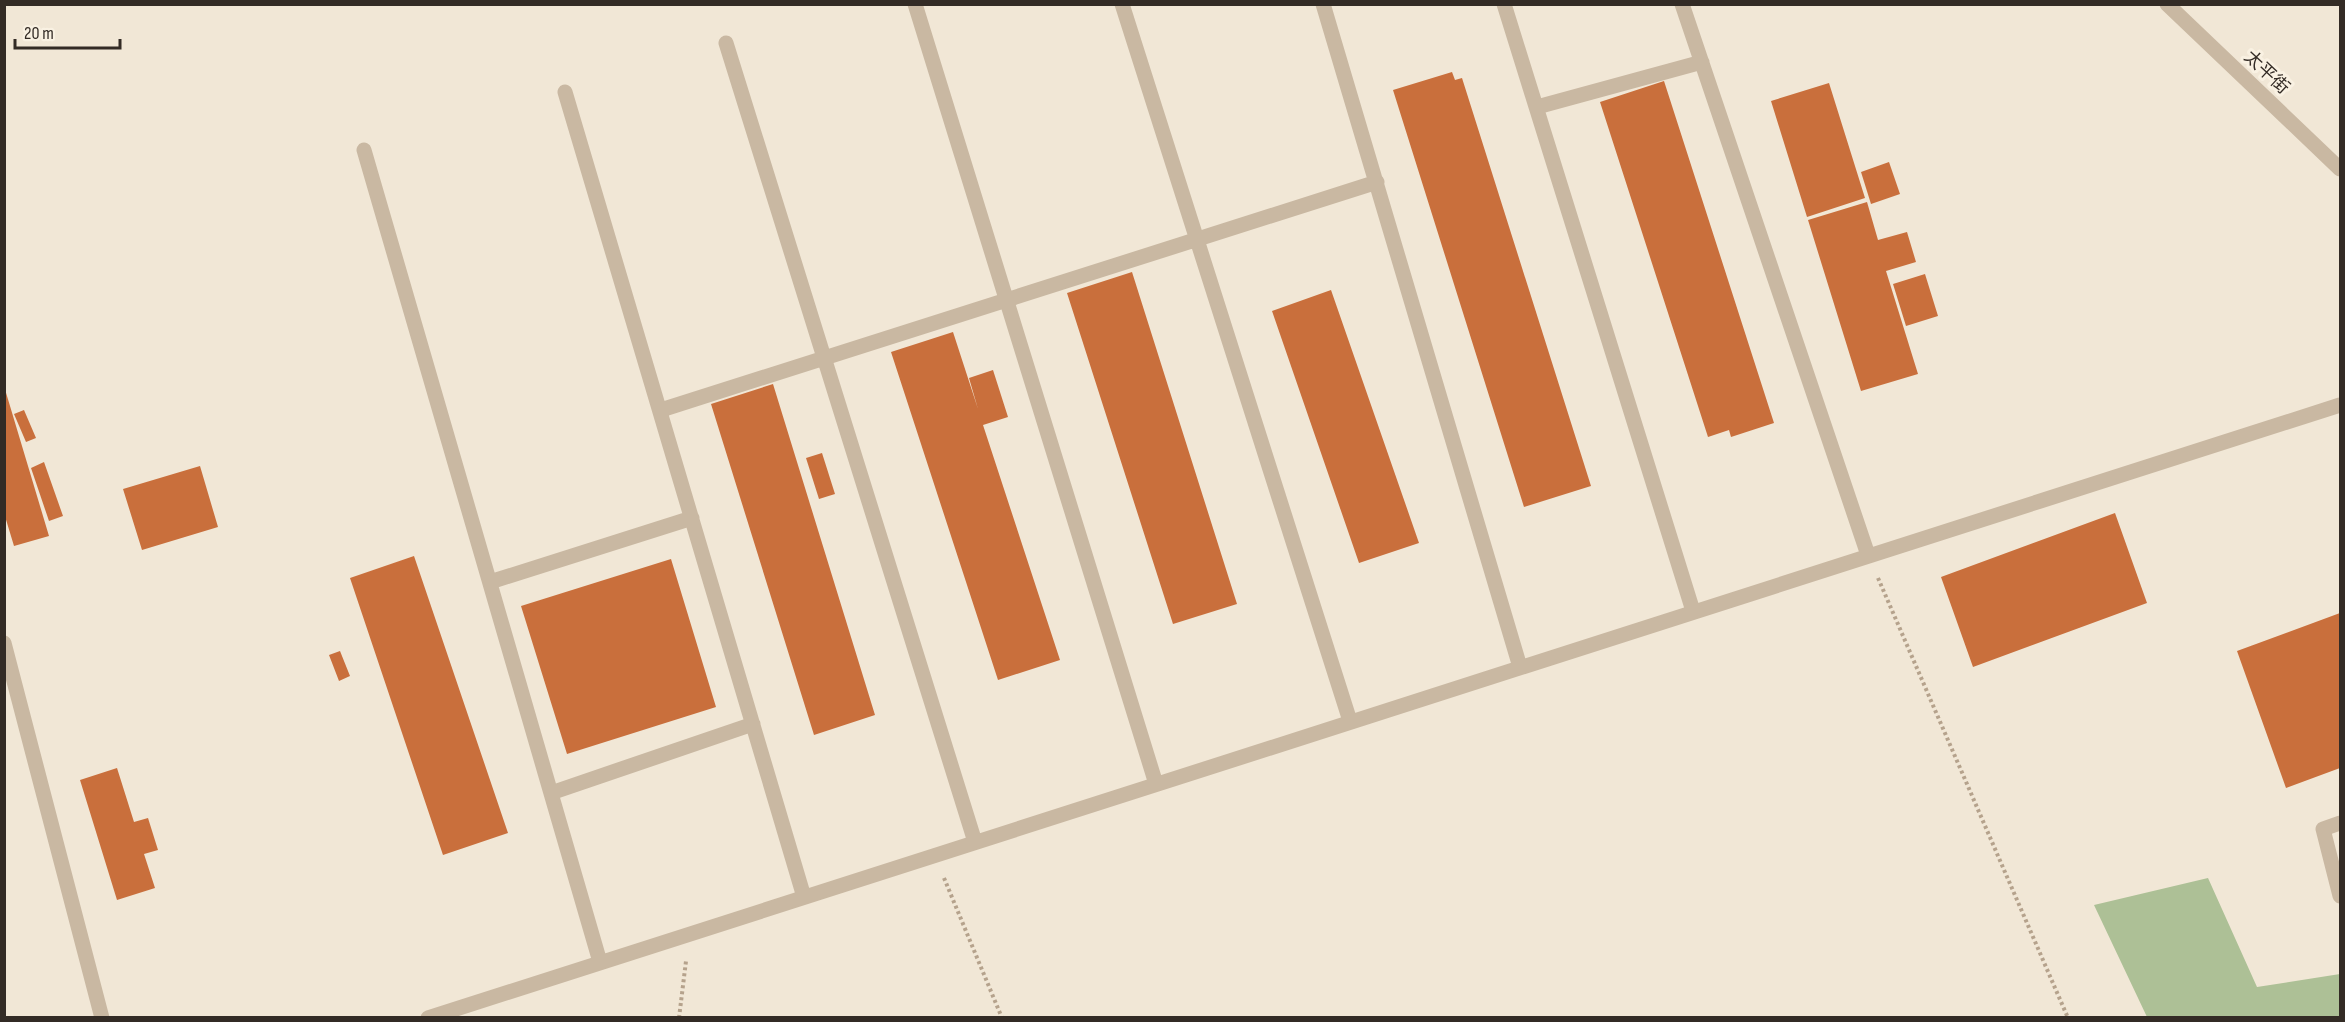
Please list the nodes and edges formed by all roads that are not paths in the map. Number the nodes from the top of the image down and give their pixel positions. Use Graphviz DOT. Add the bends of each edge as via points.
graph roads {
  1 [pos="915,4"];
  2 [pos="1122,4"];
  3 [pos="1323,4"];
  4 [pos="1504,4"];
  5 [pos="1682,4"];
  6 [pos="2167,4"];
  7 [pos="726,43"];
  8 [pos="1702,62"];
  9 [pos="565,92"];
  10 [pos="1537,107"];
  11 [pos="363,150"];
  12 [pos="2340,169"];
  13 [pos="1377,182"];
  14 [pos="1197,239"];
  15 [pos="1007,300"];
  16 [pos="825,358"];
  17 [pos="2340,405"];
  18 [pos="661,410"];
  19 [pos="692,518"];
  20 [pos="1868,555"];
  21 [pos="490,582"];
  22 [pos="1693,611"];
  23 [pos="4,643"];
  24 [pos="1520,667"];
  25 [pos="1350,721"];
  26 [pos="753,724"];
  27 [pos="1156,783"];
  28 [pos="551,793"];
  29 [pos="2340,823"];
  30 [pos="975,842"];
  31 [pos="2340,896"];
  32 [pos="804,897"];
  33 [pos="600,962"];
  34 [pos="102,1017"];
  35 [pos="428,1017"];
  1 -- 15 [label="street"];
  2 -- 14 [label="street"];
  3 -- 13 [label="street"];
  4 -- 10 [label="street"];
  5 -- 8 [label="street"];
  6 -- 12 [label="street, 太平街"];
  7 -- 16 [label="street"];
  8 -- 10 [label="street"];
  8 -- 20 [label="street"];
  9 -- 18 [label="street"];
  10 -- 22 [label="street"];
  11 -- 21 [label="street"];
  13 -- 14 [label="street"];
  13 -- 24 [label="street"];
  14 -- 15 [label="street"];
  14 -- 25 [label="street"];
  15 -- 16 [label="street"];
  15 -- 27 [label="street"];
  16 -- 18 [label="street"];
  16 -- 30 [label="street"];
  17 -- 20 [label="street"];
  18 -- 19 [label="street"];
  19 -- 21 [label="street"];
  19 -- 26 [label="street"];
  20 -- 22 [label="street"];
  21 -- 28 [label="street"];
  22 -- 24 [label="street"];
  23 -- 34 [label="street"];
  24 -- 25 [label="street"];
  25 -- 27 [label="street"];
  26 -- 28 [label="street"];
  26 -- 32 [label="street"];
  27 -- 30 [label="street"];
  28 -- 33 [label="street"];
  29 -- 31 [label="street" via="2323,829"];
  30 -- 32 [label="street"];
  32 -- 33 [label="street"];
  33 -- 35 [label="street"];
}
